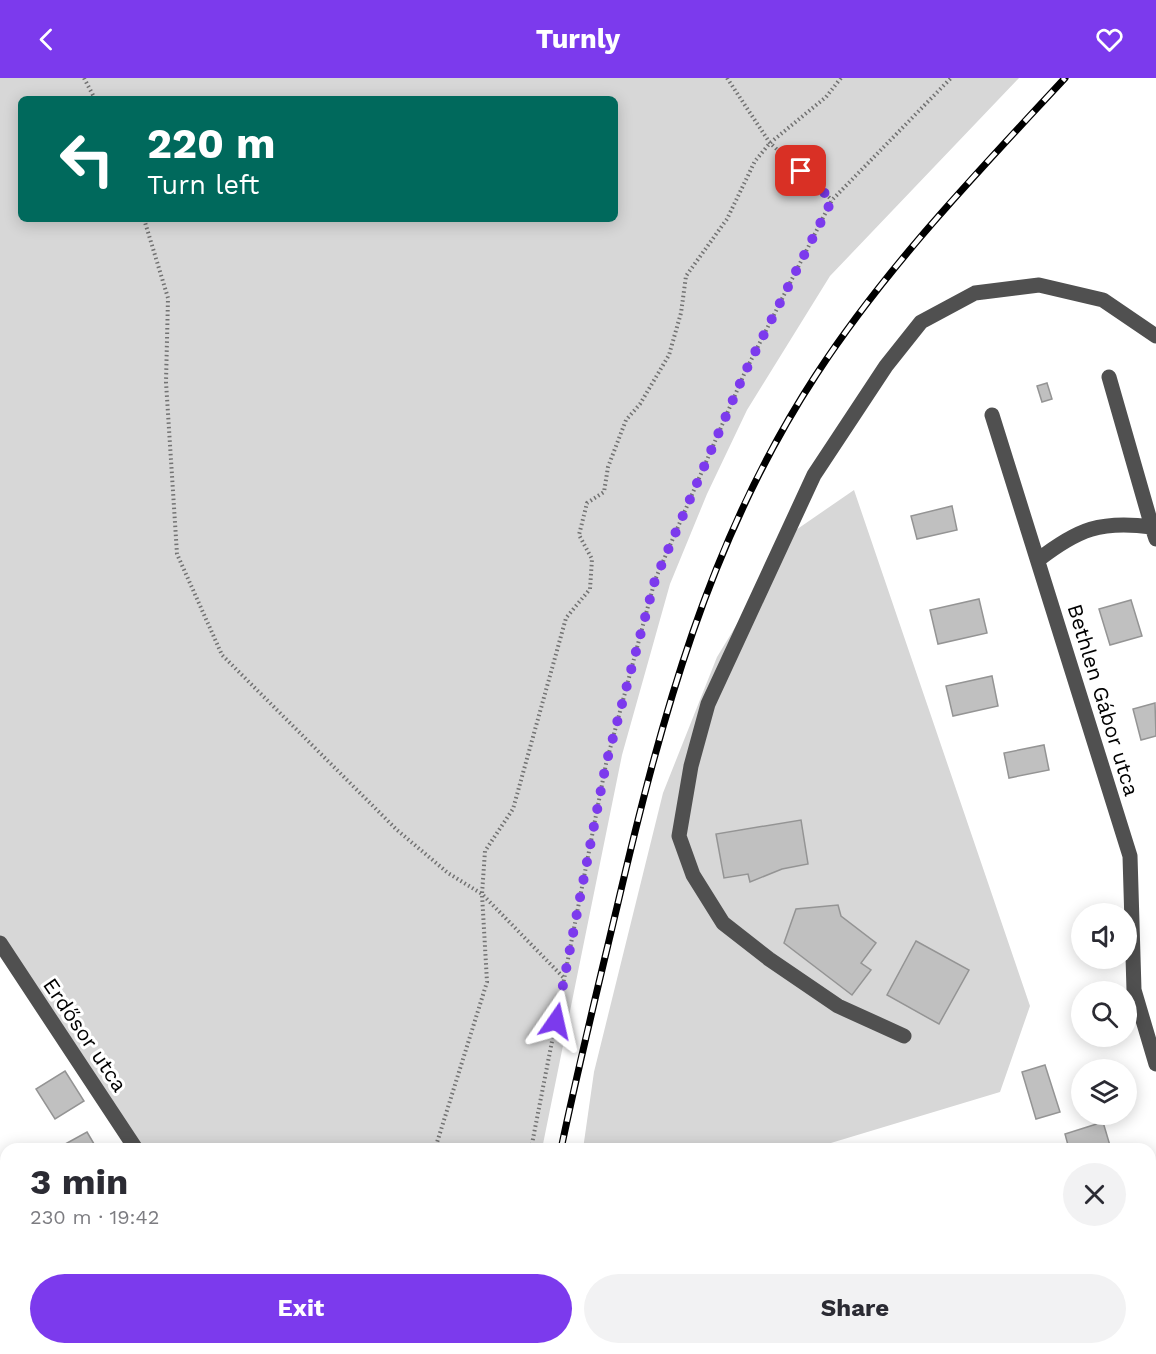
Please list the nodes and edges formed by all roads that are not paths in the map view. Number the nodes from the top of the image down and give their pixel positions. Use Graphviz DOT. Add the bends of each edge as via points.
graph roads {
  1 [pos="1156,336"];
  2 [pos="1108,377"];
  3 [pos="992,415"];
  4 [pos="1154,533"];
  5 [pos="1038,560"];
  6 [pos="0,943"];
  7 [pos="904,1036"];
  8 [pos="1156,1064"];
  9 [pos="132,1143"];
  1 -- 7 [label="street" via="1103,300 1039,285 975,293 921,322 886,366 814,475 708,704 691,766 679,836 693,876 723,923 769,959 838,1006"];
  2 -- 4 [label="street"];
  3 -- 5 [label="street, Bethlen Gábor utca"];
  4 -- 5 [label="street" via="1109,525 1077,533"];
  5 -- 8 [label="street, Bethlen Gábor utca" via="1130,855 1134,990"];
  6 -- 9 [label="street, Erdősor utca"];
}
